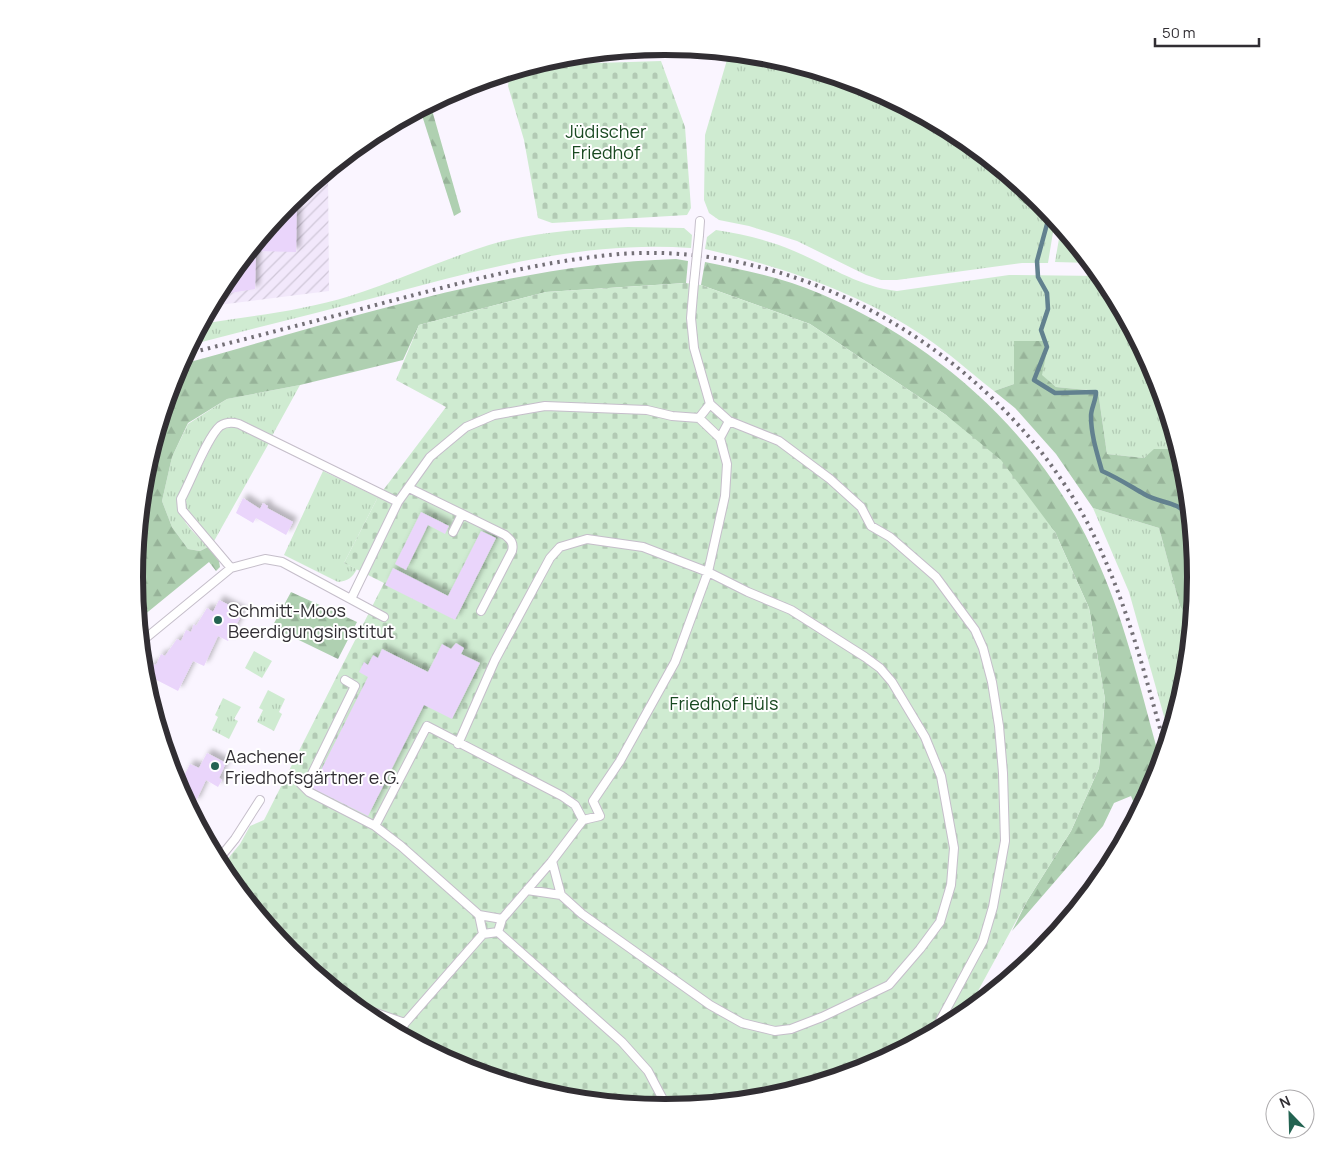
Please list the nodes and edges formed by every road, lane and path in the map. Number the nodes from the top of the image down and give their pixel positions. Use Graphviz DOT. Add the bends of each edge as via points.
graph roads {
  1 [pos="700,221"];
  2 [pos="710,404"];
  3 [pos="699,418"];
  4 [pos="728,421"];
  5 [pos="720,438"];
  6 [pos="409,488"];
  7 [pos="398,502"];
  8 [pos="462,514"];
  9 [pos="452,532"];
  10 [pos="232,568"];
  11 [pos="708,572"];
  12 [pos="351,599"];
  13 [pos="481,611"];
  14 [pos="384,617"];
  15 [pos="146,638"];
  16 [pos="345,680"];
  17 [pos="458,744"];
  18 [pos="260,800"];
  19 [pos="593,802"];
  20 [pos="575,805"];
  21 [pos="583,820"];
  22 [pos="374,826"];
  23 [pos="223,854"];
  24 [pos="552,861"];
  25 [pos="527,890"];
  26 [pos="561,895"];
  27 [pos="479,915"];
  28 [pos="502,919"];
  29 [pos="498,932"];
  30 [pos="483,934"];
  31 [pos="383,1016"];
  32 [pos="940,1020"];
  33 [pos="404,1024"];
  34 [pos="402,1028"];
  35 [pos="662,1099"];
  1 -- 2 [label="lane, bridge" via="691,318 694,348"];
  2 -- 3 [label="lane"];
  2 -- 4 [label="lane"];
  3 -- 5 [label="lane"];
  3 -- 6 [label="lane" via="647,410 580,406 546,406 494,415 452,437 430,458"];
  4 -- 5 [label="lane"];
  4 -- 32 [label="lane" via="779,441 830,480 860,507 871,526 890,537 936,577 976,630 983,648 998,726 1005,842 994,907 983,941"];
  5 -- 11 [label="lane" via="727,464 725,496"];
  6 -- 7 [label="lane"];
  6 -- 8 [label="lane"];
  7 -- 10 [label="lane" via="230,422 220,426 213,435 182,499 182,510"];
  7 -- 12 [label="lane"];
  8 -- 9 [label="lane"];
  8 -- 13 [label="lane" via="505,535 514,546"];
  10 -- 12 [label="lane" via="265,559 282,562"];
  10 -- 15 [label="lane"];
  11 -- 17 [label="lane" via="662,553 623,543 587,539 560,547 550,558 495,660"];
  11 -- 19 [label="lane" via="675,662 620,761"];
  11 -- 26 [label="lane" via="791,610 865,657 880,668 902,697 941,776 950,822 954,848 952,885 940,922 889,986 822,1017 791,1029 775,1031 742,1023 690,992 582,914"];
  12 -- 14 [label="lane"];
  16 -- 22 [label="lane" via="355,686 303,785 309,792"];
  17 -- 20 [label="lane"];
  17 -- 22 [label="lane" via="427,726"];
  18 -- 23 [label="lane"];
  19 -- 20 [label="lane"];
  19 -- 21 [label="lane" via="600,816"];
  20 -- 21 [label="lane"];
  21 -- 24 [label="lane"];
  22 -- 27 [label="lane"];
  24 -- 25 [label="lane"];
  24 -- 26 [label="lane"];
  25 -- 26 [label="lane"];
  25 -- 28 [label="lane"];
  27 -- 28 [label="lane"];
  27 -- 30 [label="lane"];
  28 -- 29 [label="lane"];
  29 -- 30 [label="lane"];
  29 -- 35 [label="lane" via="622,1042 648,1071"];
  30 -- 33 [label="lane"];
  31 -- 33 [label="lane"];
  33 -- 34 [label="lane"];
}
